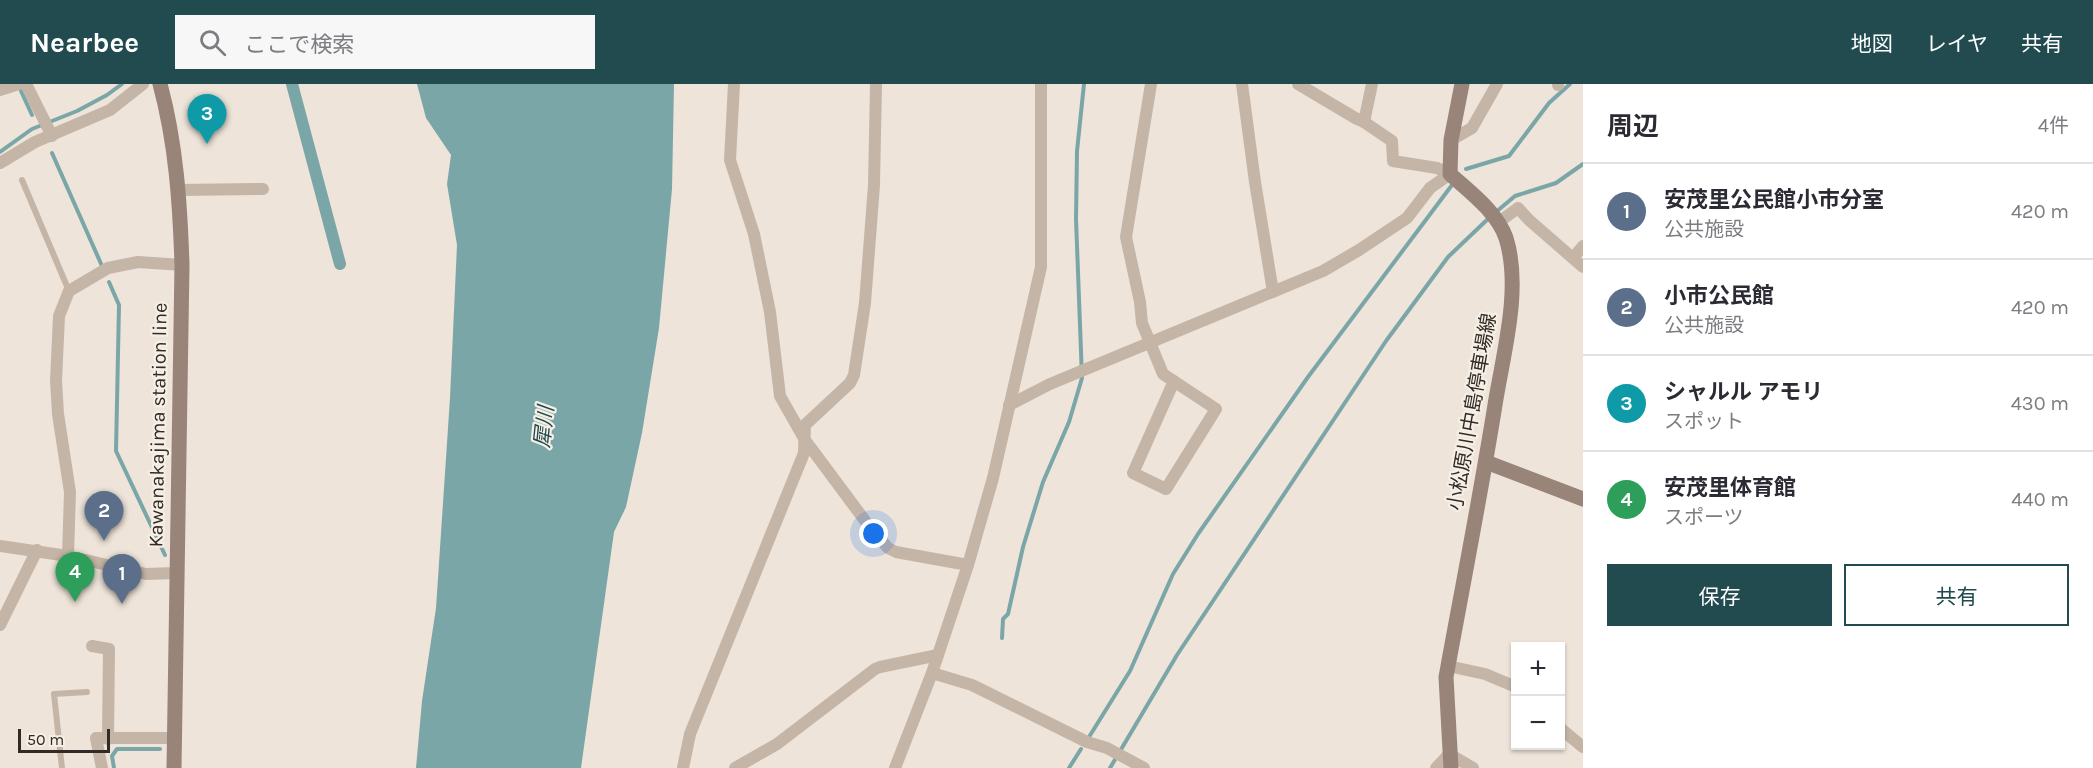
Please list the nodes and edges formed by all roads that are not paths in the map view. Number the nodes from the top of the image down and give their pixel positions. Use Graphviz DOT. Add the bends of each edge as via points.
graph roads {
  1 [pos="20,84"];
  2 [pos="26,84"];
  3 [pos="142,84"];
  4 [pos="159,84"];
  5 [pos="734,84"];
  6 [pos="876,84"];
  7 [pos="1041,84"];
  8 [pos="1151,84"];
  9 [pos="1242,84"];
  10 [pos="1298,84"];
  11 [pos="1372,84"];
  12 [pos="1462,84"];
  13 [pos="1497,84"];
  14 [pos="0,90"];
  15 [pos="1364,122"];
  16 [pos="50,133"];
  17 [pos="1451,140"];
  18 [pos="0,163"];
  19 [pos="1450,174"];
  20 [pos="22,180"];
  21 [pos="179,190"];
  22 [pos="264,190"];
  23 [pos="1499,222"];
  24 [pos="1583,246"];
  25 [pos="1573,258"];
  26 [pos="182,265"];
  27 [pos="1583,267"];
  28 [pos="69,291"];
  29 [pos="1273,292"];
  30 [pos="1150,344"];
  31 [pos="1174,381"];
  32 [pos="1009,405"];
  33 [pos="805,440"];
  34 [pos="1486,462"];
  35 [pos="1583,499"];
  36 [pos="0,546"];
  37 [pos="37,550"];
  38 [pos="68,556"];
  39 [pos="968,565"];
  40 [pos="176,573"];
  41 [pos="0,625"];
  42 [pos="92,646"];
  43 [pos="938,656"];
  44 [pos="1448,666"];
  45 [pos="932,673"];
  46 [pos="1511,685"];
  47 [pos="87,692"];
  48 [pos="1565,732"];
  49 [pos="173,738"];
  50 [pos="108,739"];
  51 [pos="1583,747"];
  52 [pos="1450,761"];
  53 [pos="62,768"];
  54 [pos="102,768"];
  55 [pos="174,768"];
  56 [pos="683,768"];
  57 [pos="735,768"];
  58 [pos="895,768"];
  59 [pos="1144,768"];
  60 [pos="1436,768"];
  61 [pos="1473,768"];
  1 -- 14 [label="street"];
  2 -- 16 [label="street"];
  3 -- 16 [label="street" via="110,110"];
  4 -- 21 [label="main road, Kawanakajima station line" via="172,136"];
  5 -- 33 [label="street" via="730,160 754,234 770,312 780,396"];
  6 -- 33 [label="street" via="874,185 865,303 854,375 805,425"];
  7 -- 32 [label="street" via="1041,267"];
  8 -- 30 [label="street" via="1126,237 1142,323"];
  9 -- 29 [label="street"];
  10 -- 15 [label="street"];
  11 -- 15 [label="street"];
  12 -- 17 [label="main road"];
  13 -- 17 [label="street" via="1472,128"];
  15 -- 19 [label="street" via="1392,141 1393,162 1437,168"];
  16 -- 18 [label="street"];
  17 -- 19 [label="main road"];
  19 -- 23 [label="main road, 小松原川中島停車場線"];
  19 -- 29 [label="street" via="1430,188 1407,218 1323,271"];
  20 -- 28 [label="lane"];
  21 -- 22 [label="street"];
  21 -- 26 [label="main road, Kawanakajima station line"];
  23 -- 25 [label="street" via="1518,208"];
  23 -- 34 [label="main road, 小松原川中島停車場線" via="1512,267 1511,307"];
  24 -- 25 [label="street"];
  25 -- 27 [label="street"];
  26 -- 28 [label="street" via="138,262 108,268"];
  26 -- 40 [label="main road, Kawanakajima station line"];
  28 -- 38 [label="street" via="59,316 56,381 70,492"];
  29 -- 30 [label="street"];
  30 -- 31 [label="street" via="1163,374"];
  30 -- 32 [label="street"];
  31 -- 31 [label="street" via="1216,409 1166,489 1133,473"];
  32 -- 39 [label="street"];
  33 -- 39 [label="street" via="888,548"];
  33 -- 56 [label="street" via="804,453 690,734"];
  34 -- 35 [label="main road"];
  34 -- 44 [label="main road, 小松原川中島停車場線"];
  36 -- 37 [label="street"];
  37 -- 38 [label="street"];
  37 -- 41 [label="street"];
  38 -- 40 [label="street" via="146,574"];
  39 -- 43 [label="street"];
  40 -- 49 [label="main road, Kawanakajima station line"];
  42 -- 50 [label="street" via="110,649"];
  43 -- 45 [label="street"];
  43 -- 57 [label="street" via="874,669 777,744"];
  44 -- 46 [label="street" via="1485,674"];
  44 -- 52 [label="main road, 小松原川中島停車場線"];
  45 -- 58 [label="street"];
  45 -- 59 [label="street" via="972,685"];
  47 -- 53 [label="lane" via="54,694"];
  48 -- 51 [label="street"];
  49 -- 50 [label="street"];
  49 -- 55 [label="main road, Kawanakajima station line"];
  50 -- 54 [label="street" via="96,738"];
  52 -- 60 [label="street"];
  52 -- 61 [label="street"];
}
